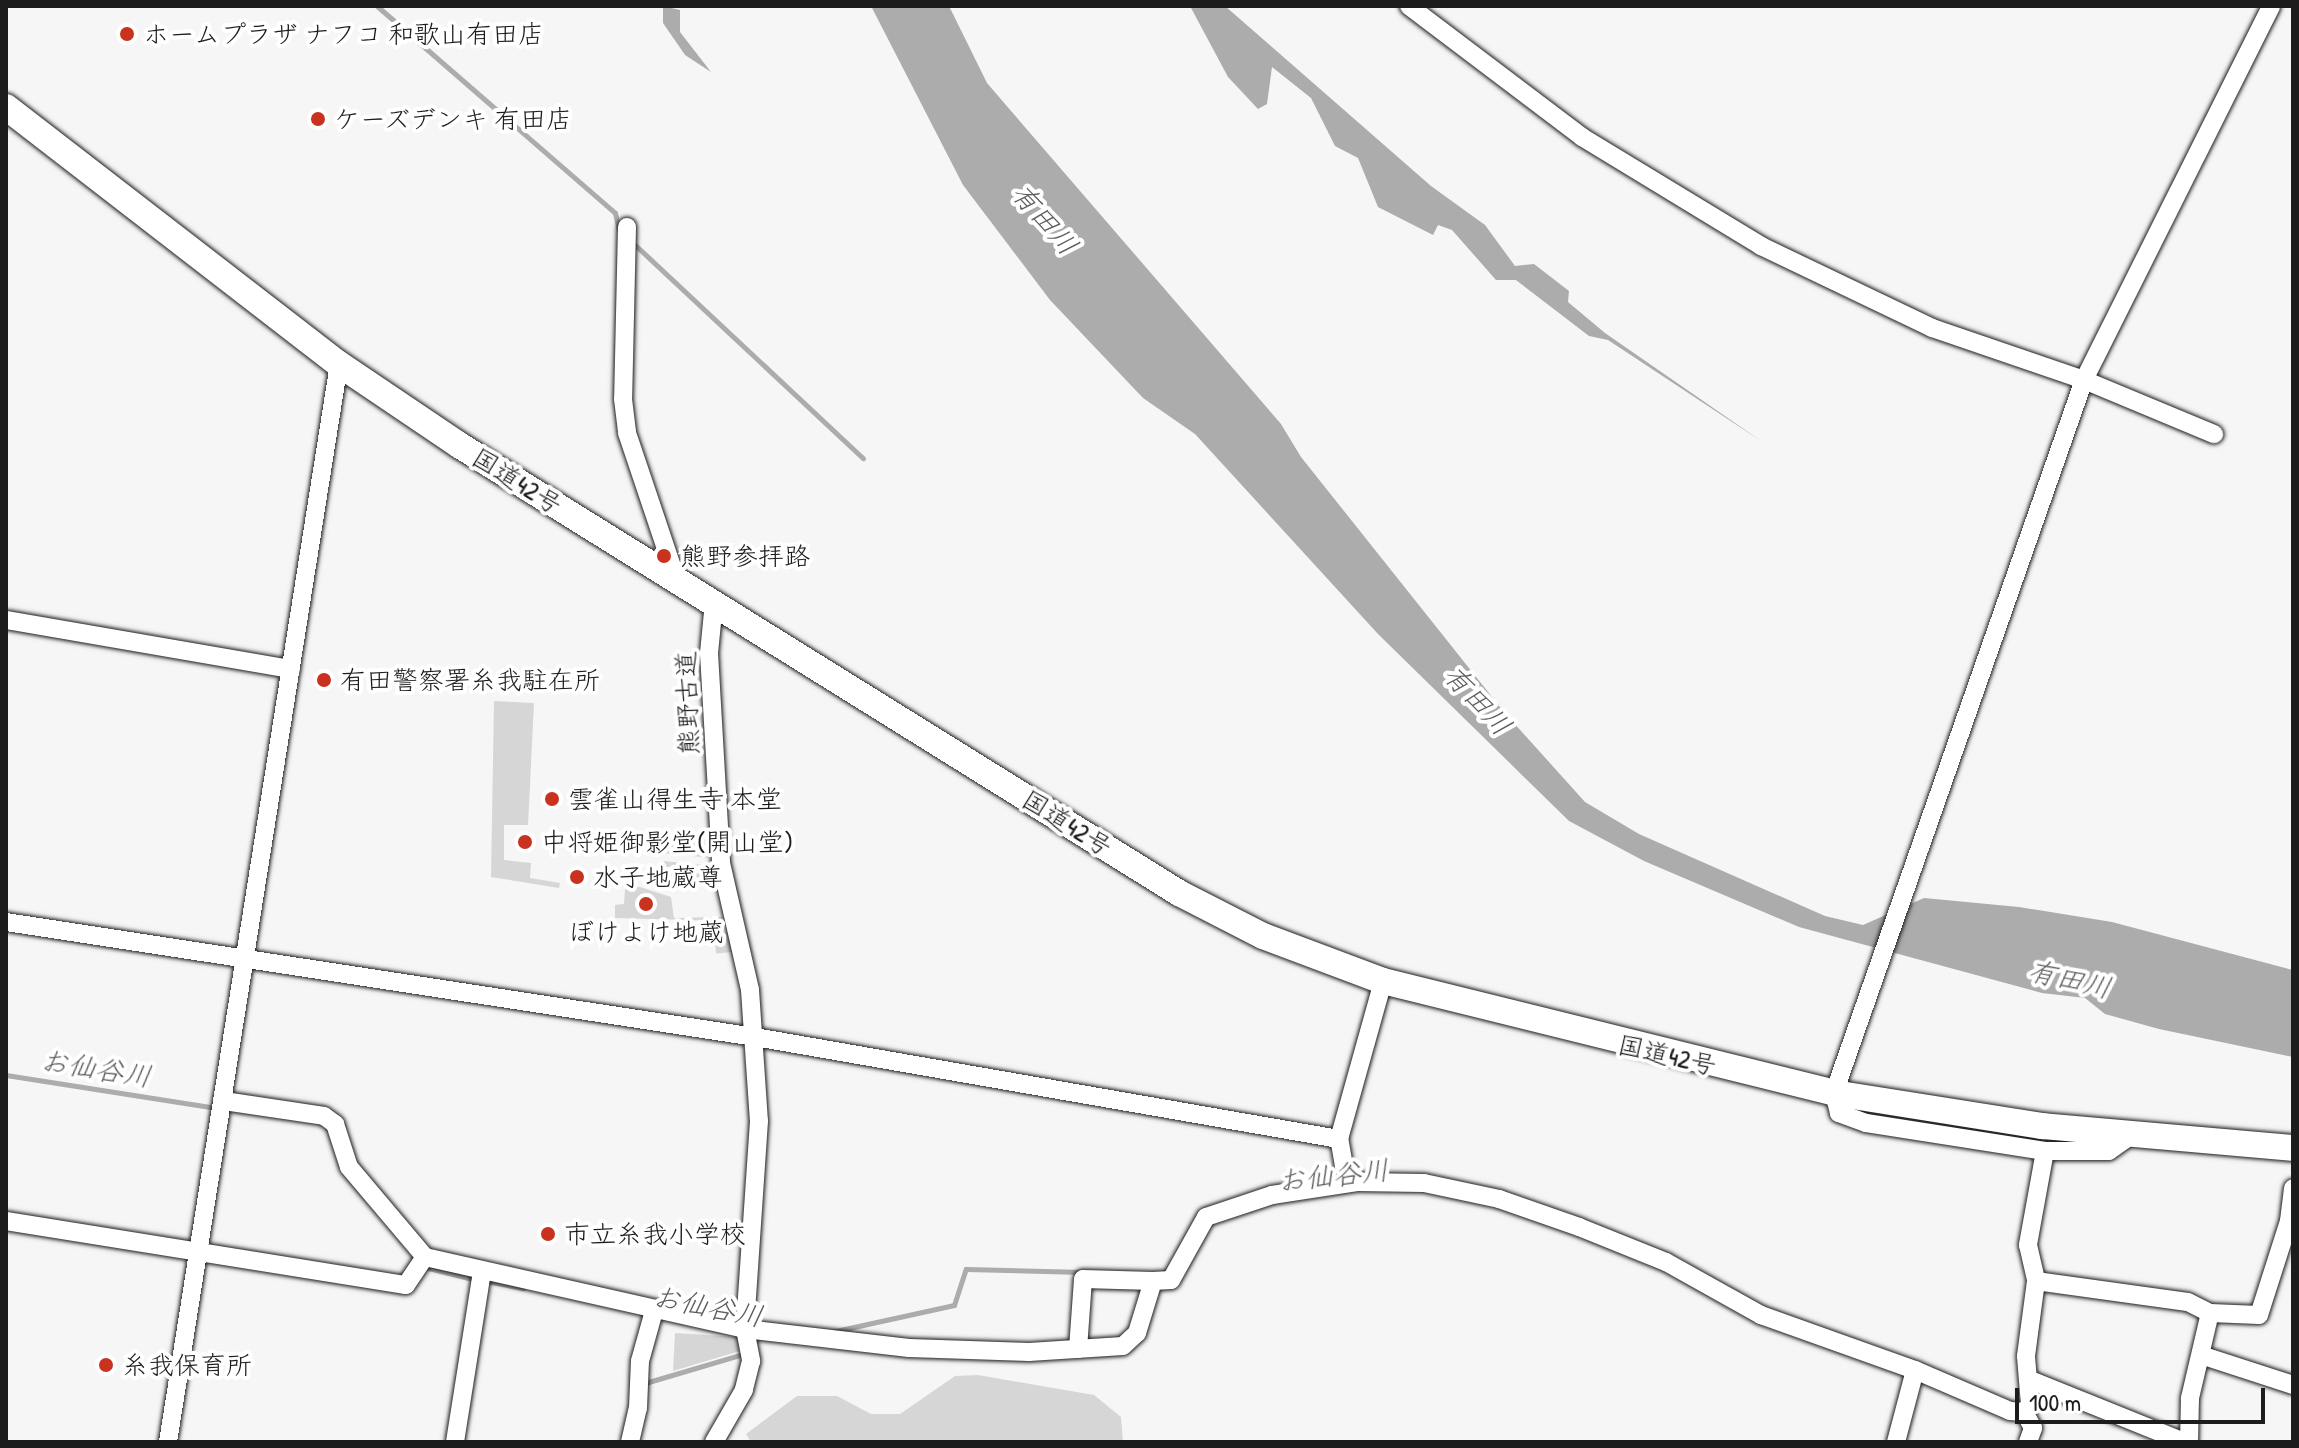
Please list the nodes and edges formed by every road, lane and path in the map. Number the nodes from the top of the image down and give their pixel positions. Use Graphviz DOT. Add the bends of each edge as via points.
graph roads {
  1 [pos="1409,6"];
  2 [pos="2271,6"];
  3 [pos="6,107"];
  4 [pos="627,227"];
  5 [pos="339,364"];
  6 [pos="2084,380"];
  7 [pos="2214,434"];
  8 [pos="676,579"];
  9 [pos="714,602"];
  10 [pos="6,620"];
  11 [pos="291,669"];
  12 [pos="6,922"];
  13 [pos="245,959"];
  14 [pos="1383,981"];
  15 [pos="755,1037"];
  16 [pos="1834,1093"];
  17 [pos="224,1101"];
  18 [pos="2137,1132"];
  19 [pos="1339,1139"];
  20 [pos="2293,1148"];
  21 [pos="2045,1151"];
  22 [pos="1357,1182"];
  23 [pos="2293,1188"];
  24 [pos="6,1221"];
  25 [pos="201,1251"];
  26 [pos="425,1257"];
  27 [pos="482,1272"];
  28 [pos="1153,1281"];
  29 [pos="2036,1281"];
  30 [pos="654,1311"];
  31 [pos="2210,1313"];
  32 [pos="745,1329"];
  33 [pos="1078,1349"];
  34 [pos="2204,1356"];
  35 [pos="1915,1370"];
  36 [pos="2028,1379"];
  37 [pos="2293,1385"];
  38 [pos="2024,1412"];
  39 [pos="168,1442"];
  40 [pos="455,1442"];
  41 [pos="630,1442"];
  42 [pos="714,1442"];
  43 [pos="1896,1442"];
  44 [pos="2028,1442"];
  45 [pos="2186,1442"];
  1 -- 6 [label="street" via="1582,137 1761,246 1932,328"];
  2 -- 6 [label="street"];
  3 -- 5 [label="highway, 国道42号"];
  4 -- 8 [label="street" via="627,433"];
  5 -- 8 [label="highway, 国道42号"];
  5 -- 11 [label="street"];
  6 -- 7 [label="street"];
  6 -- 16 [label="street"];
  8 -- 9 [label="highway, 国道42号"];
  9 -- 14 [label="highway, 国道42号" via="1179,893 1263,936"];
  9 -- 15 [label="street, 熊野古道" via="709,653 721,863 750,990"];
  10 -- 11 [label="street"];
  11 -- 13 [label="street"];
  12 -- 13 [label="street"];
  13 -- 15 [label="street"];
  13 -- 17 [label="street"];
  14 -- 16 [label="highway, 国道42号"];
  14 -- 19 [label="street"];
  15 -- 19 [label="street"];
  15 -- 32 [label="street, 熊野古道" via="759,1121"];
  16 -- 18 [label="highway, 国道42号" via="2042,1126"];
  16 -- 21 [label="street" via="1839,1113 1866,1123"];
  17 -- 25 [label="street"];
  17 -- 26 [label="street" via="324,1116 335,1124 349,1167"];
  18 -- 20 [label="highway, 国道42号"];
  18 -- 21 [label="street" via="2109,1151"];
  19 -- 22 [label="street" via="1344,1166"];
  21 -- 29 [label="street" via="2028,1245"];
  22 -- 28 [label="street" via="1272,1195 1215,1212 1198,1226 1171,1280"];
  22 -- 35 [label="street" via="1424,1183 1512,1204 1666,1262 1761,1315"];
  23 -- 31 [label="street" via="2289,1221 2259,1315"];
  24 -- 25 [label="street"];
  25 -- 26 [label="street" via="406,1285"];
  25 -- 39 [label="street"];
  26 -- 27 [label="street"];
  27 -- 30 [label="street"];
  27 -- 40 [label="street"];
  28 -- 33 [label="street" via="1134,1341"];
  28 -- 33 [label="street" via="1083,1279"];
  29 -- 31 [label="street" via="2188,1302"];
  29 -- 36 [label="street"];
  30 -- 32 [label="street"];
  30 -- 41 [label="street" via="640,1361"];
  31 -- 34 [label="street"];
  32 -- 33 [label="street" via="909,1348"];
  32 -- 42 [label="street, 熊野古道" via="751,1361 744,1390"];
  34 -- 37 [label="street"];
  34 -- 45 [label="street" via="2190,1398"];
  35 -- 38 [label="street" via="2010,1411"];
  35 -- 43 [label="street"];
  36 -- 38 [label="street" via="2030,1405"];
  36 -- 45 [label="street"];
  38 -- 44 [label="street" via="2033,1428"];
}
